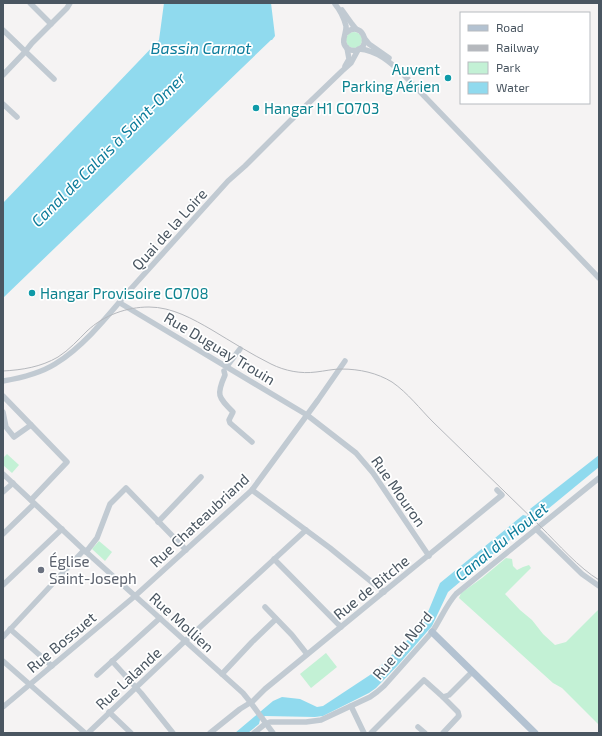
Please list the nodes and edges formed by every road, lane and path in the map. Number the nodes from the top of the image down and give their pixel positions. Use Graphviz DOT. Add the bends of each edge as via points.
graph roads {
  1 [pos="30,3"];
  2 [pos="70,3"];
  3 [pos="335,3"];
  4 [pos="51,24"];
  5 [pos="356,29"];
  6 [pos="3,30"];
  7 [pos="346,30"];
  8 [pos="365,39"];
  9 [pos="347,48"];
  10 [pos="358,50"];
  11 [pos="25,52"];
  12 [pos="342,71"];
  13 [pos="3,75"];
  14 [pos="404,75"];
  15 [pos="54,79"];
  16 [pos="3,104"];
  17 [pos="17,117"];
  18 [pos="599,278"];
  19 [pos="120,303"];
  20 [pos="240,349"];
  21 [pos="345,362"];
  22 [pos="225,368"];
  23 [pos="3,381"];
  24 [pos="3,396"];
  25 [pos="3,412"];
  26 [pos="307,414"];
  27 [pos="31,426"];
  28 [pos="252,442"];
  29 [pos="3,474"];
  30 [pos="201,477"];
  31 [pos="599,478"];
  32 [pos="13,483"];
  33 [pos="252,490"];
  34 [pos="497,490"];
  35 [pos="3,492"];
  36 [pos="33,502"];
  37 [pos="158,522"];
  38 [pos="536,529"];
  39 [pos="62,530"];
  40 [pos="306,530"];
  41 [pos="3,534"];
  42 [pos="186,550"];
  43 [pos="85,551"];
  44 [pos="428,556"];
  45 [pos="274,559"];
  46 [pos="3,585"];
  47 [pos="599,586"];
  48 [pos="384,592"];
  49 [pos="135,596"];
  50 [pos="265,607"];
  51 [pos="160,618"];
  52 [pos="276,619"];
  53 [pos="341,628"];
  54 [pos="10,629"];
  55 [pos="432,632"];
  56 [pos="3,637"];
  57 [pos="185,640"];
  58 [pos="307,654"];
  59 [pos="3,661"];
  60 [pos="112,661"];
  61 [pos="52,666"];
  62 [pos="472,672"];
  63 [pos="222,674"];
  64 [pos="97,675"];
  65 [pos="30,684"];
  66 [pos="136,687"];
  67 [pos="443,697"];
  68 [pos="251,703"];
  69 [pos="352,706"];
  70 [pos="3,707"];
  71 [pos="109,712"];
  72 [pos="265,721"];
  73 [pos="418,727"];
  74 [pos="87,733"];
  75 [pos="131,733"];
  76 [pos="173,733"];
  77 [pos="210,733"];
  78 [pos="254,733"];
  79 [pos="273,733"];
  80 [pos="364,733"];
  81 [pos="371,733"];
  82 [pos="425,733"];
  83 [pos="443,733"];
  84 [pos="535,733"];
  1 -- 4 [label="street"];
  2 -- 4 [label="street"];
  3 -- 5 [label="street"];
  3 -- 7 [label="street"];
  4 -- 11 [label="street"];
  5 -- 7 [label="street"];
  5 -- 8 [label="street" via="362,32"];
  6 -- 11 [label="street"];
  7 -- 9 [label="street" via="343,40"];
  8 -- 10 [label="street"];
  8 -- 14 [label="street" via="391,59"];
  9 -- 10 [label="street"];
  9 -- 12 [label="street, Quai de la Loire" via="348,60"];
  10 -- 12 [label="street, Quai de la Loire" via="350,64"];
  10 -- 14 [label="street" via="368,50 384,58"];
  11 -- 13 [label="street"];
  11 -- 15 [label="street"];
  12 -- 19 [label="street, Quai de la Loire" via="228,181"];
  14 -- 18 [label="street"];
  16 -- 17 [label="street"];
  19 -- 22 [label="street, Rue Duguay Trouin"];
  19 -- 23 [label="street, Quai de la Loire" via="63,359 32,375"];
  20 -- 22 [label="street"];
  21 -- 26 [label="street, Rue Chateaubriand"];
  22 -- 26 [label="street, Rue Duguay Trouin"];
  22 -- 28 [label="street" via="219,392 223,402 233,412 230,423"];
  24 -- 27 [label="street"];
  25 -- 27 [label="street" via="6,428 14,437"];
  26 -- 33 [label="street, Rue Chateaubriand"];
  26 -- 44 [label="street, Rue Mouron" via="367,465"];
  27 -- 36 [label="street" via="67,462"];
  29 -- 32 [label="street, Rue Mollien"];
  30 -- 37 [label="street"];
  31 -- 38 [label="street, Rue du Nord"];
  32 -- 35 [label="street"];
  32 -- 36 [label="street, Rue Mollien"];
  33 -- 40 [label="street"];
  33 -- 42 [label="street, Rue Chateaubriand"];
  34 -- 44 [label="street, Rue de Bitche" via="502,495"];
  36 -- 39 [label="street, Rue Mollien"];
  36 -- 41 [label="street"];
  37 -- 42 [label="street"];
  37 -- 43 [label="street" via="126,488 110,504 97,538"];
  38 -- 47 [label="street" via="582,574"];
  38 -- 55 [label="street, Rue du Nord" via="456,594"];
  39 -- 43 [label="street, Rue Mollien"];
  39 -- 46 [label="street"];
  40 -- 45 [label="street, Rue Lalande"];
  40 -- 48 [label="street"];
  42 -- 49 [label="street, Rue Chateaubriand"];
  43 -- 49 [label="street, Rue Mollien"];
  43 -- 54 [label="street"];
  44 -- 48 [label="street, Rue de Bitche"];
  45 -- 53 [label="street"];
  45 -- 57 [label="street, Rue Lalande"];
  48 -- 53 [label="street, Rue de Bitche"];
  49 -- 51 [label="street, Rue Mollien"];
  49 -- 61 [label="street, Rue Bossuet"];
  50 -- 52 [label="street"];
  51 -- 57 [label="street, Rue Mollien"];
  51 -- 60 [label="street"];
  52 -- 58 [label="street"];
  52 -- 63 [label="street"];
  53 -- 58 [label="street, Rue de Bitche"];
  54 -- 56 [label="street"];
  54 -- 61 [label="street"];
  55 -- 62 [label="main road"];
  55 -- 69 [label="street, Rue du Nord" via="380,690"];
  57 -- 63 [label="street, Rue Mollien"];
  57 -- 66 [label="street, Rue Lalande"];
  58 -- 68 [label="street, Rue de Bitche"];
  59 -- 65 [label="street"];
  60 -- 64 [label="street"];
  60 -- 66 [label="street"];
  61 -- 65 [label="street, Rue Bossuet"];
  62 -- 67 [label="street" via="449,695"];
  62 -- 84 [label="main road"];
  63 -- 68 [label="street, Rue Mollien"];
  65 -- 70 [label="street, Rue Bossuet"];
  65 -- 74 [label="street"];
  66 -- 71 [label="street, Rue Lalande"];
  66 -- 76 [label="street"];
  67 -- 81 [label="street" via="424,680"];
  67 -- 83 [label="street" via="459,716"];
  68 -- 72 [label="street, Rue Mollien"];
  68 -- 77 [label="street, Rue de Bitche"];
  69 -- 72 [label="street, Rue du Nord" via="318,721"];
  69 -- 80 [label="street"];
  71 -- 74 [label="street, Rue Lalande"];
  71 -- 75 [label="street"];
  72 -- 78 [label="street"];
  72 -- 79 [label="street, Rue Mollien"];
  73 -- 82 [label="street"];
}
